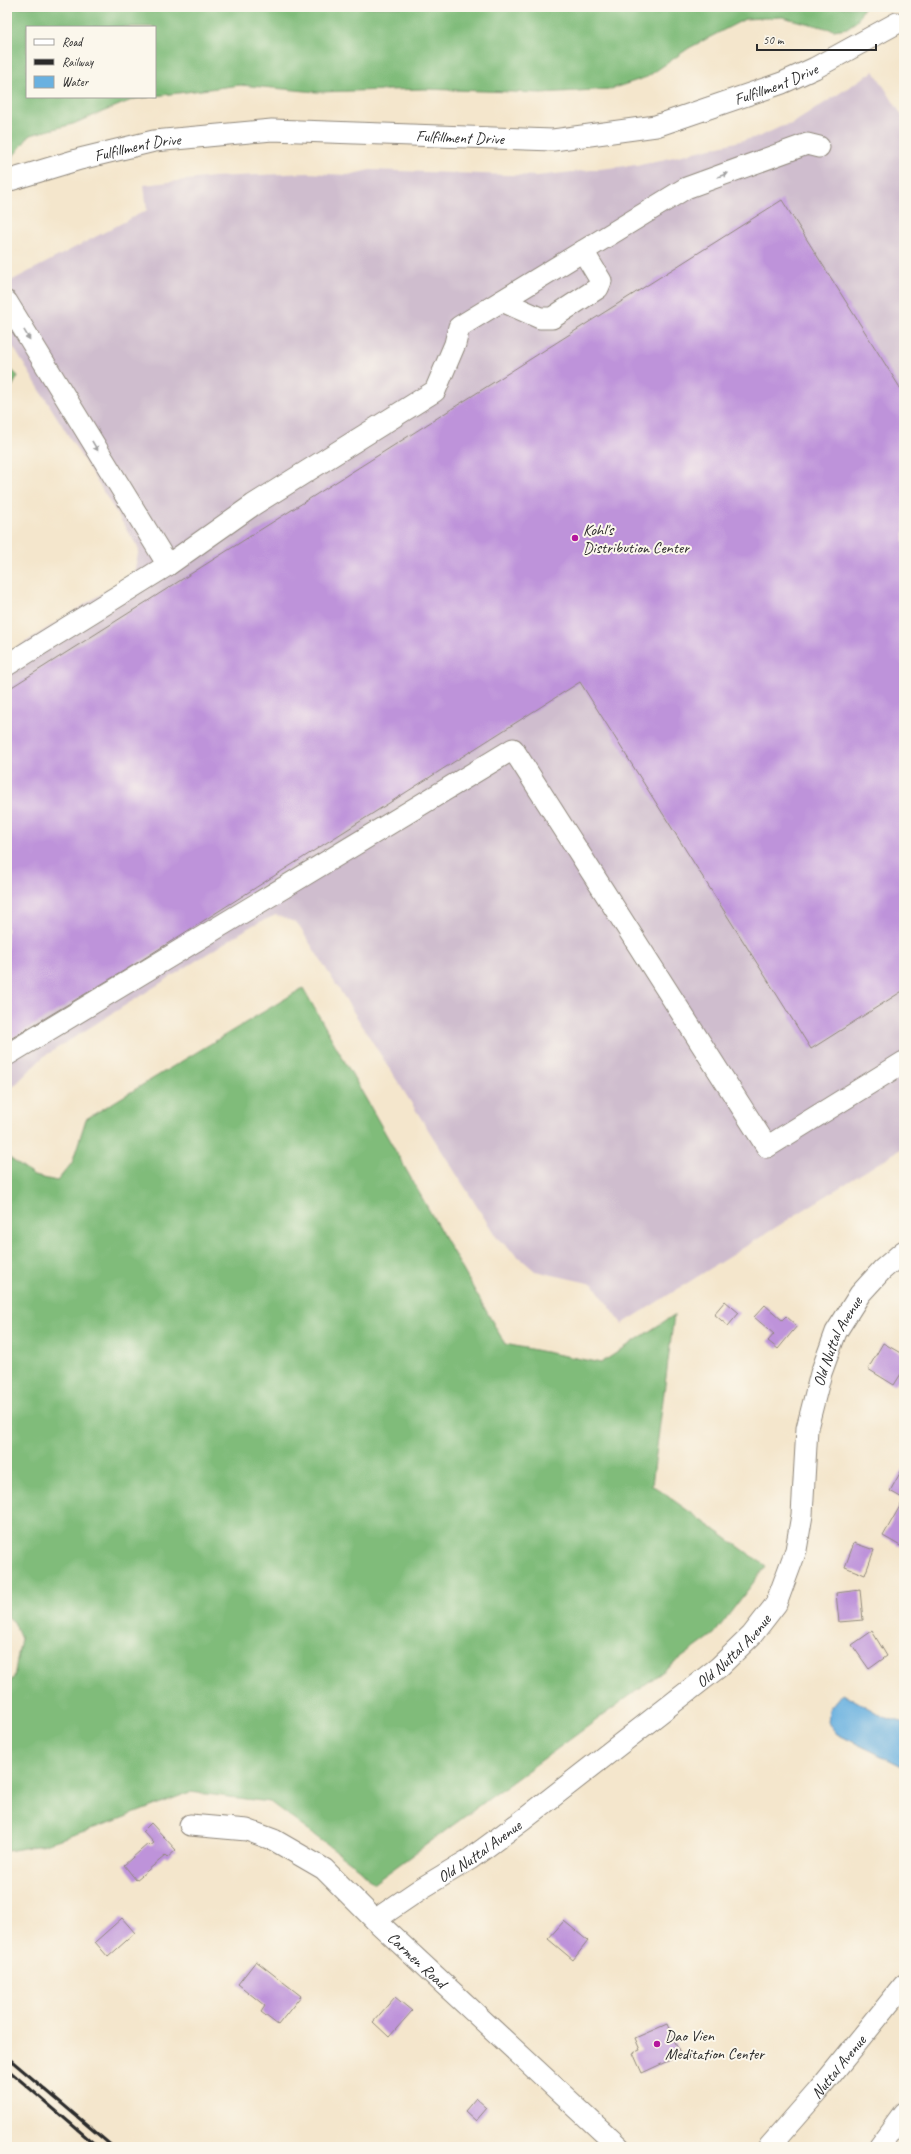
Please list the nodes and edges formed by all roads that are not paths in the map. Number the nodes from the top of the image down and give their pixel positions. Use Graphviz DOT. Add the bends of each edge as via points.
graph roads {
  1 [pos="896,21"];
  2 [pos="819,147"];
  3 [pos="7,181"];
  4 [pos="583,251"];
  5 [pos="502,301"];
  6 [pos="7,302"];
  7 [pos="168,565"];
  8 [pos="7,665"];
  9 [pos="7,1055"];
  10 [pos="904,1062"];
  11 [pos="904,1251"];
  12 [pos="190,1825"];
  13 [pos="375,1920"];
  14 [pos="904,1985"];
  15 [pos="904,2113"];
  16 [pos="619,2147"];
  17 [pos="769,2147"];
  18 [pos="879,2147"];
  1 -- 3 [label="street, Fulfillment Drive" via="815,68 782,83 656,126 553,140 272,130 154,141 80,159"];
  4 -- 2 [label="street, one-way" via="686,188 807,144"];
  4 -- 5 [label="street"];
  4 -- 5 [label="street" via="601,281 598,288 552,318 540,318"];
  5 -- 7 [label="street" via="459,327 455,344 435,391 253,505"];
  6 -- 7 [label="street, one-way"];
  7 -- 8 [label="street"];
  9 -- 10 [label="street" via="513,749 767,1147"];
  11 -- 13 [label="street, Old Nuttal Avenue" via="860,1294 836,1332 820,1373 807,1428 802,1515 796,1550 776,1604 752,1635 718,1667 523,1820 470,1859"];
  12 -- 13 [label="street, Carmen Road" via="247,1830 274,1840 324,1869"];
  13 -- 16 [label="street, Carmen Road"];
  14 -- 17 [label="street, Nuttal Avenue"];
  15 -- 18 [label="main road"];
}
